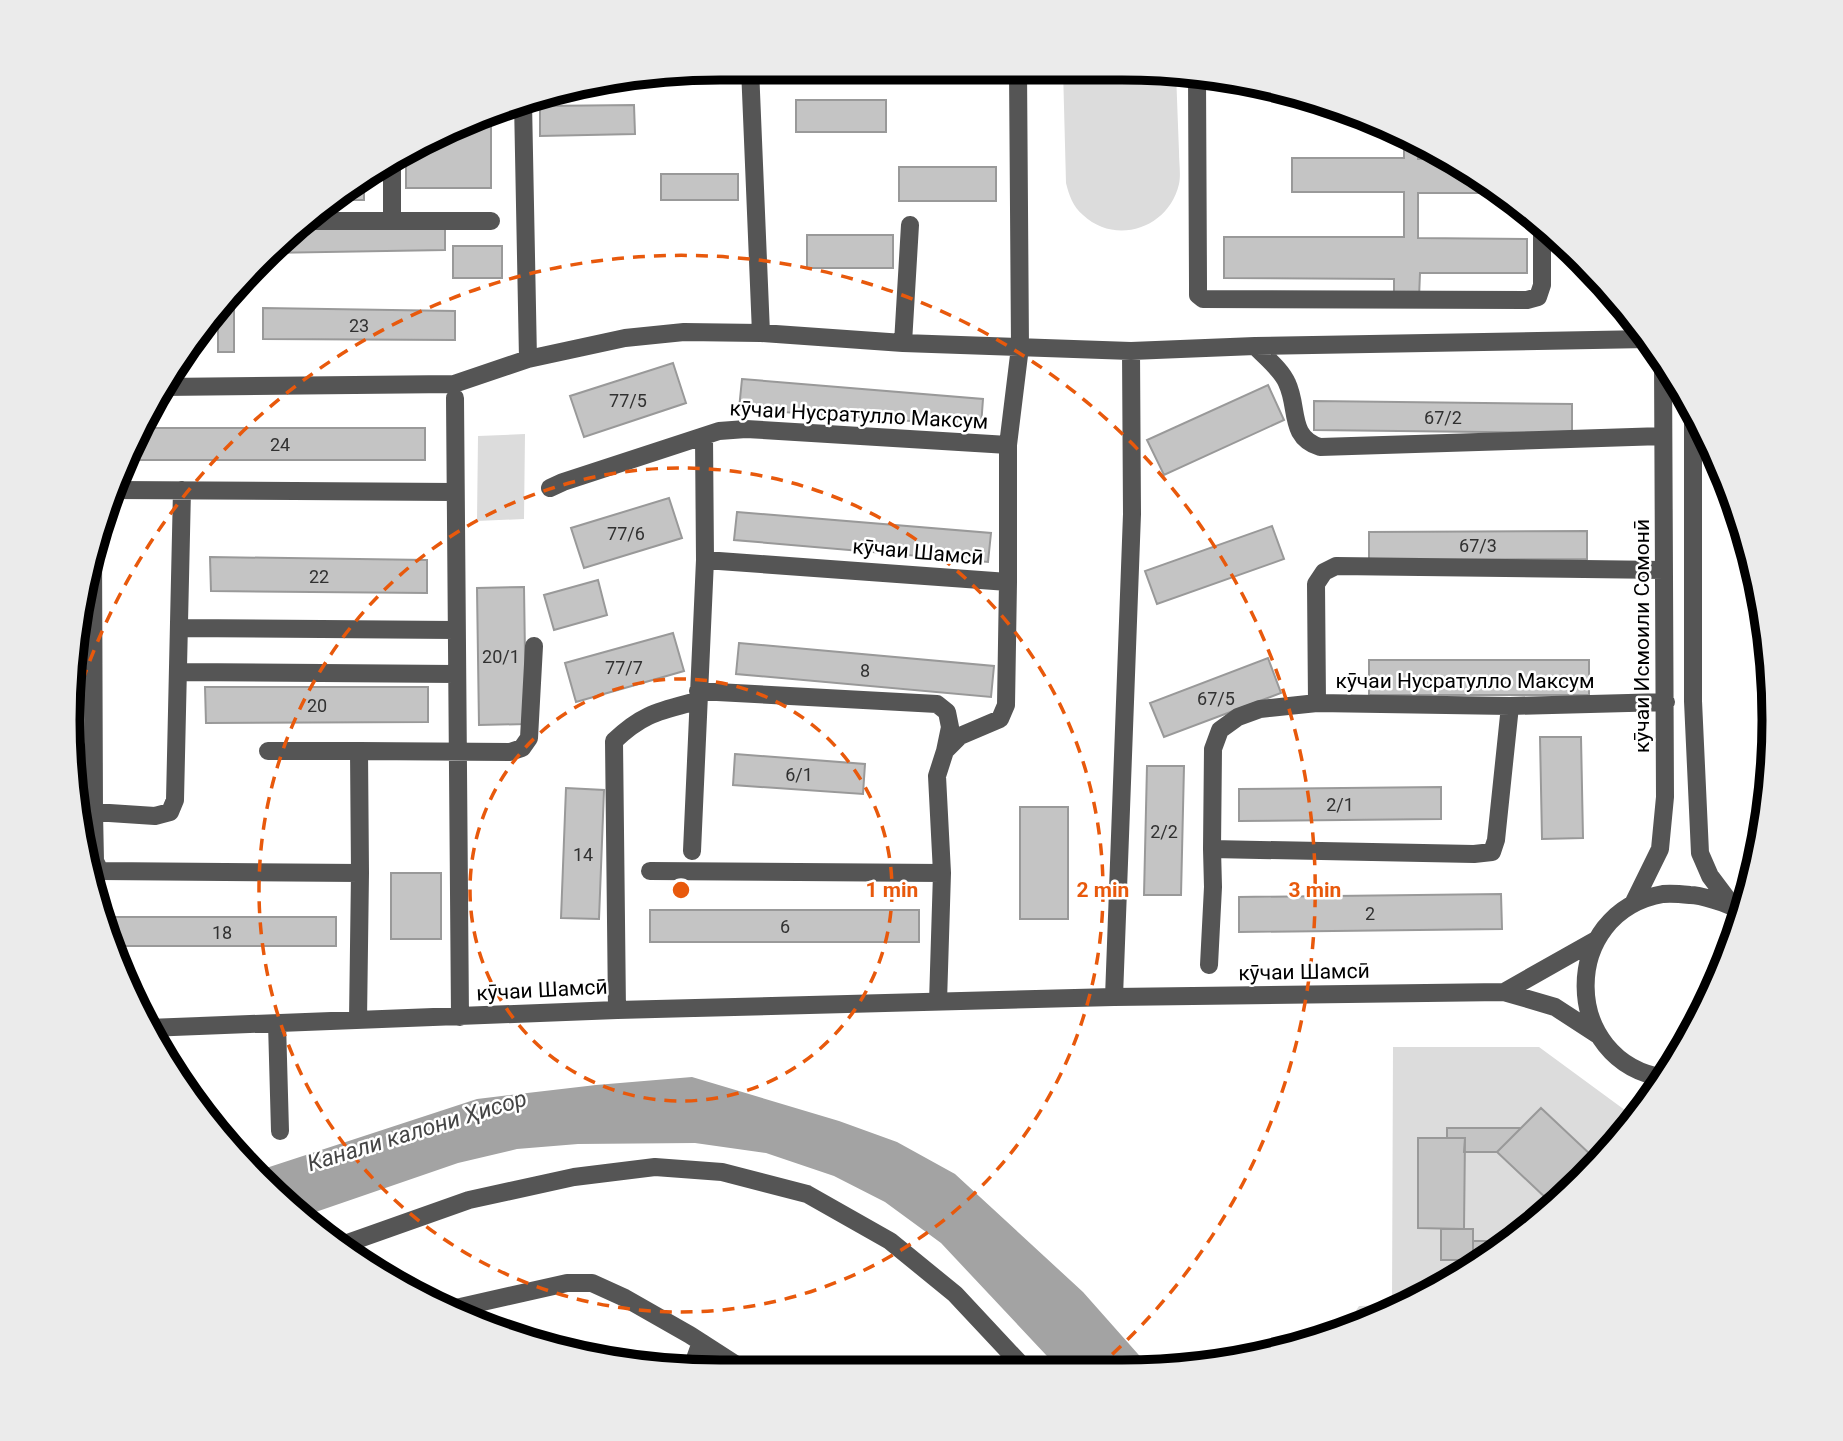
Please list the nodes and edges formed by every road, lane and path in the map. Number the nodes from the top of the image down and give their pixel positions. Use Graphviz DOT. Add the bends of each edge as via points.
graph roads {
  1 [pos="750,80"];
  2 [pos="1017,80"];
  3 [pos="1197,85"];
  4 [pos="523,112"];
  5 [pos="392,171"];
  6 [pos="321,221"];
  7 [pos="392,221"];
  8 [pos="491,221"];
  9 [pos="910,225"];
  10 [pos="1542,237"];
  11 [pos="761,333"];
  12 [pos="1636,339"];
  13 [pos="903,343"];
  14 [pos="1255,346"];
  15 [pos="1020,347"];
  16 [pos="1131,351"];
  17 [pos="528,359"];
  18 [pos="1663,378"];
  19 [pos="174,387"];
  20 [pos="455,398"];
  21 [pos="1693,431"];
  22 [pos="1663,436"];
  23 [pos="704,437"];
  24 [pos="1007,445"];
  25 [pos="550,488"];
  26 [pos="124,490"];
  27 [pos="183,490"];
  28 [pos="455,492"];
  29 [pos="705,559"];
  30 [pos="1664,570"];
  31 [pos="1008,582"];
  32 [pos="93,595"];
  33 [pos="179,628"];
  34 [pos="456,631"];
  35 [pos="534,646"];
  36 [pos="178,672"];
  37 [pos="456,674"];
  38 [pos="698,696"];
  39 [pos="1666,702"];
  40 [pos="1317,703"];
  41 [pos="1510,706"];
  42 [pos="268,751"];
  43 [pos="359,751"];
  44 [pos="945,751"];
  45 [pos="457,752"];
  46 [pos="94,812"];
  47 [pos="1212,849"];
  48 [pos="692,850"];
  49 [pos="95,853"];
  50 [pos="98,866"];
  51 [pos="650,871"];
  52 [pos="360,873"];
  53 [pos="942,873"];
  54 [pos="1633,904"];
  55 [pos="1734,908"];
  56 [pos="1733,911"];
  57 [pos="1596,940"];
  58 [pos="1209,965"];
  59 [pos="1504,992"];
  60 [pos="1114,998"];
  61 [pos="938,1002"];
  62 [pos="617,1010"];
  63 [pos="460,1017"];
  64 [pos="358,1020"];
  65 [pos="277,1023"];
  66 [pos="159,1028"];
  67 [pos="1598,1035"];
  68 [pos="1653,1078"];
  69 [pos="281,1131"];
  70 [pos="350,1242"];
  71 [pos="464,1306"];
  72 [pos="701,1342"];
  73 [pos="695,1359"];
  74 [pos="729,1360"];
  75 [pos="1017,1360"];
  1 -- 11 [label="street"];
  2 -- 15 [label="street, кӯчаи Нусратулло Максум"];
  3 -- 10 [label="street" via="1198,295 1203,299 1527,300 1538,297 1542,285"];
  4 -- 17 [label="street"];
  5 -- 7 [label="street"];
  6 -- 7 [label="street"];
  7 -- 8 [label="street"];
  9 -- 13 [label="street"];
  11 -- 13 [label="street"];
  11 -- 17 [label="street" via="684,332 625,338"];
  12 -- 14 [label="street"];
  13 -- 15 [label="street"];
  14 -- 16 [label="street"];
  14 -- 22 [label="street" via="1286,380 1299,432 1307,443 1320,447"];
  15 -- 16 [label="street"];
  15 -- 24 [label="street, кӯчаи Нусратулло Максум"];
  16 -- 60 [label="street" via="1132,514"];
  17 -- 19 [label="street" via="454,384"];
  18 -- 22 [label="street, кӯчаи Исмоили Сомонӣ"];
  20 -- 28 [label="street"];
  21 -- 55 [label="street" via="1693,701 1700,853 1710,876"];
  22 -- 30 [label="street, кӯчаи Исмоили Сомонӣ"];
  23 -- 24 [label="street, кӯчаи Нусратулло Максум" via="746,429"];
  23 -- 25 [label="street, кӯчаи Нусратулло Максум"];
  23 -- 29 [label="street"];
  24 -- 31 [label="street, кӯчаи Нусратулло Максум"];
  26 -- 27 [label="street"];
  27 -- 28 [label="street"];
  27 -- 33 [label="street"];
  28 -- 34 [label="street"];
  29 -- 31 [label="street, кӯчаи Шамсӣ"];
  29 -- 38 [label="street"];
  30 -- 39 [label="street, кӯчаи Исмоили Сомонӣ"];
  30 -- 40 [label="street, кӯчаи Нусратулло Максум" via="1336,566 1324,572 1316,584"];
  31 -- 44 [label="street, кӯчаи Шамсӣ" via="1006,705 1000,719 960,736"];
  32 -- 46 [label="street"];
  33 -- 34 [label="street"];
  33 -- 36 [label="street"];
  34 -- 37 [label="street"];
  35 -- 45 [label="street" via="529,738 522,748"];
  36 -- 37 [label="street"];
  36 -- 46 [label="street" via="175,800 170,812 155,816"];
  37 -- 45 [label="street"];
  38 -- 44 [label="street" via="937,704 947,712 950,727"];
  38 -- 48 [label="street"];
  38 -- 62 [label="street" via="648,715 614,741"];
  39 -- 41 [label="street, кӯчаи Нусратулло Максум"];
  39 -- 54 [label="street, кӯчаи Исмоили Сомонӣ" via="1660,849"];
  40 -- 41 [label="street, кӯчаи Нусратулло Максум"];
  40 -- 47 [label="street" via="1260,709 1220,730 1213,749"];
  41 -- 47 [label="street, кӯчаи Нусратулло Максум" via="1492,852"];
  42 -- 43 [label="street"];
  43 -- 45 [label="street"];
  43 -- 52 [label="street"];
  44 -- 53 [label="street" via="937,776"];
  45 -- 63 [label="street"];
  46 -- 49 [label="street"];
  47 -- 58 [label="street"];
  50 -- 52 [label="street" via="100,871"];
  51 -- 53 [label="street"];
  52 -- 64 [label="street"];
  53 -- 61 [label="street"];
  54 -- 56 [label="street, кӯчаи Шамсӣ" via="1664,894 1696,895"];
  54 -- 57 [label="street, кӯчаи Шамсӣ" via="1612,919"];
  57 -- 59 [label="street, кӯчаи Шамсӣ"];
  57 -- 67 [label="street, кӯчаи Шамсӣ" via="1584,988"];
  59 -- 60 [label="street, кӯчаи Шамсӣ"];
  59 -- 67 [label="street, кӯчаи Шамсӣ" via="1555,1007"];
  60 -- 61 [label="street, кӯчаи Шамсӣ"];
  61 -- 62 [label="street, кӯчаи Шамсӣ"];
  62 -- 63 [label="street, кӯчаи Шамсӣ"];
  63 -- 64 [label="street, кӯчаи Шамсӣ"];
  64 -- 65 [label="street, кӯчаи Шамсӣ"];
  65 -- 66 [label="street, кӯчаи Шамсӣ"];
  65 -- 69 [label="street"];
  67 -- 68 [label="street, кӯчаи Шамсӣ" via="1612,1053"];
  70 -- 75 [label="street" via="469,1200 574,1177 655,1167 722,1172 807,1194 890,1241 955,1294"];
  71 -- 72 [label="street" via="567,1283 592,1283"];
  72 -- 73 [label="street"];
  72 -- 74 [label="street"];
}
